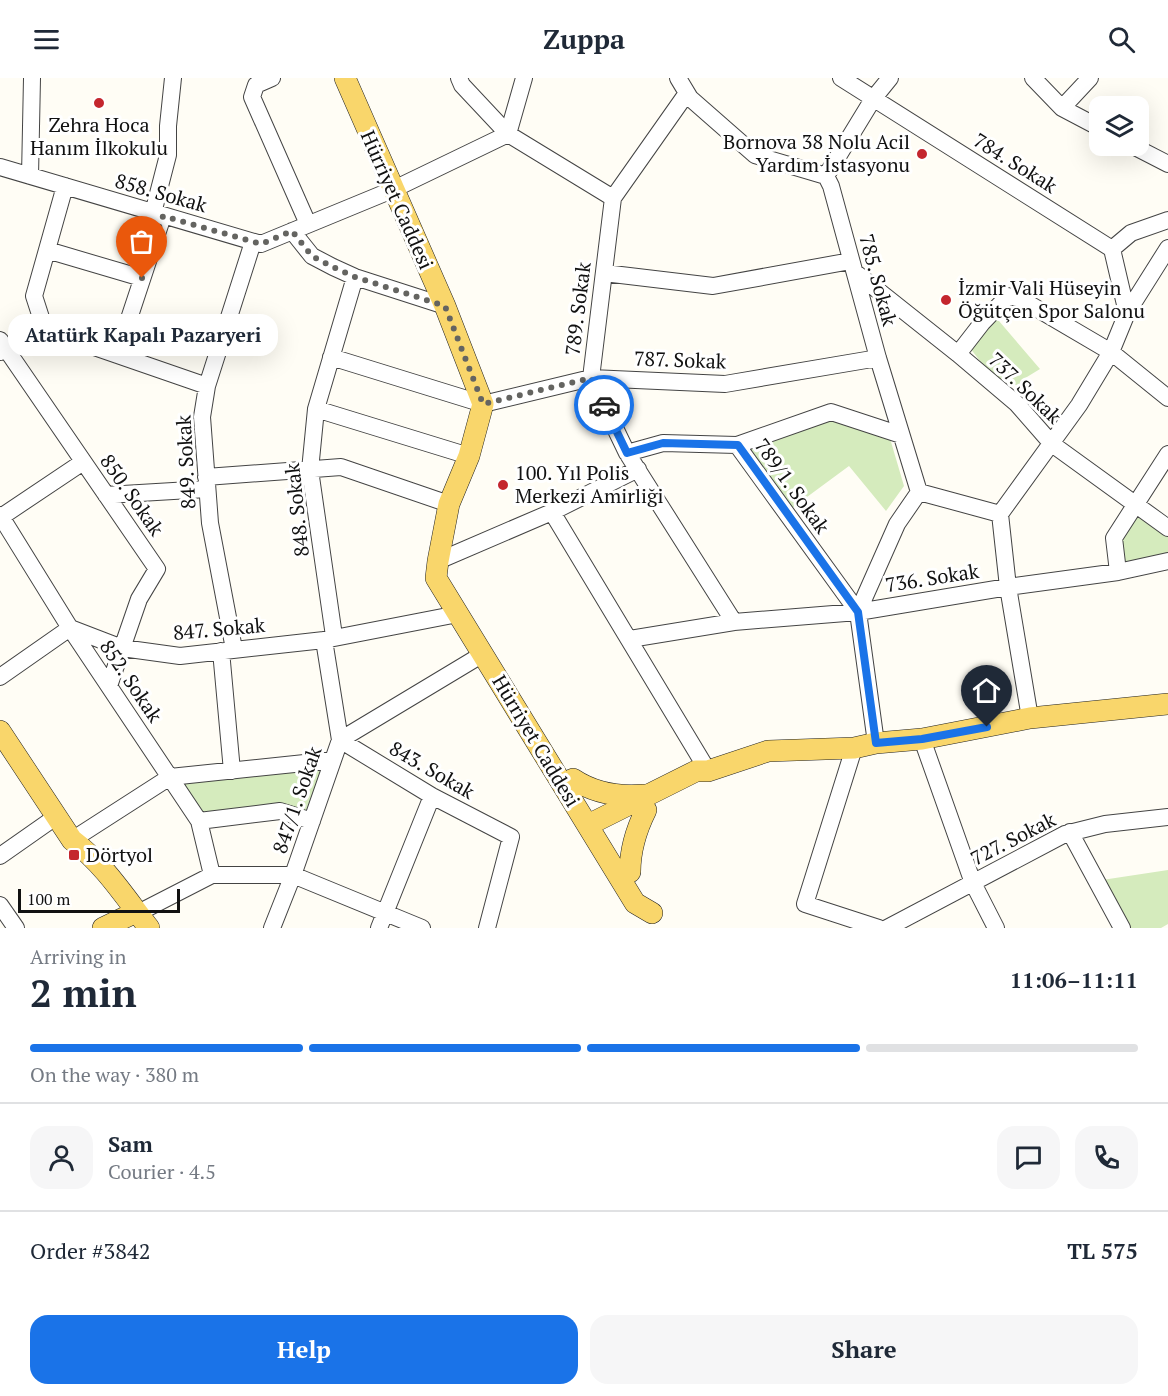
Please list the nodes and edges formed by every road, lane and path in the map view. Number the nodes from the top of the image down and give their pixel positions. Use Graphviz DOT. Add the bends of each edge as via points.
graph roads {
  1 [pos="32,78"];
  2 [pos="173,78"];
  3 [pos="272,78"];
  4 [pos="345,78"];
  5 [pos="459,78"];
  6 [pos="524,78"];
  7 [pos="678,78"];
  8 [pos="841,78"];
  9 [pos="890,78"];
  10 [pos="1033,78"];
  11 [pos="1090,78"];
  12 [pos="687,93"];
  13 [pos="873,99"];
  14 [pos="1062,108"];
  15 [pos="1089,122"];
  16 [pos="508,134"];
  17 [pos="1149,154"];
  18 [pos="1168,164"];
  19 [pos="0,166"];
  20 [pos="30,176"];
  21 [pos="826,176"];
  22 [pos="65,186"];
  23 [pos="392,190"];
  24 [pos="613,198"];
  25 [pos="158,215"];
  26 [pos="1168,220"];
  27 [pos="308,224"];
  28 [pos="292,231"];
  29 [pos="253,242"];
  30 [pos="1112,249"];
  31 [pos="47,250"];
  32 [pos="1166,256"];
  33 [pos="853,267"];
  34 [pos="604,273"];
  35 [pos="355,277"];
  36 [pos="142,278"];
  37 [pos="445,306"];
  38 [pos="1127,313"];
  39 [pos="45,330"];
  40 [pos="2,347"];
  41 [pos="1111,352"];
  42 [pos="958,354"];
  43 [pos="117,355"];
  44 [pos="331,357"];
  45 [pos="878,358"];
  46 [pos="591,378"];
  47 [pos="207,386"];
  48 [pos="1168,398"];
  49 [pos="483,404"];
  50 [pos="316,409"];
  51 [pos="901,435"];
  52 [pos="1052,444"];
  53 [pos="738,445"];
  54 [pos="627,453"];
  55 [pos="1168,454"];
  56 [pos="469,456"];
  57 [pos="83,462"];
  58 [pos="638,469"];
  59 [pos="309,470"];
  60 [pos="207,483"];
  61 [pos="919,492"];
  62 [pos="106,495"];
  63 [pos="1135,503"];
  64 [pos="449,504"];
  65 [pos="552,512"];
  66 [pos="1000,514"];
  67 [pos="1,516"];
  68 [pos="1168,528"];
  69 [pos="438,561"];
  70 [pos="1168,561"];
  71 [pos="1118,572"];
  72 [pos="1008,587"];
  73 [pos="858,612"];
  74 [pos="458,614"];
  75 [pos="734,622"];
  76 [pos="70,628"];
  77 [pos="329,638"];
  78 [pos="630,639"];
  79 [pos="122,648"];
  80 [pos="227,650"];
  81 [pos="483,654"];
  82 [pos="0,677"];
  83 [pos="109,686"];
  84 [pos="1168,704"];
  85 [pos="1030,718"];
  86 [pos="922,739"];
  87 [pos="340,740"];
  88 [pos="3,741"];
  89 [pos="876,743"];
  90 [pos="854,748"];
  91 [pos="333,760"];
  92 [pos="232,771"];
  93 [pos="708,771"];
  94 [pos="170,777"];
  95 [pos="573,779"];
  96 [pos="432,796"];
  97 [pos="646,802"];
  98 [pos="57,816"];
  99 [pos="1168,817"];
  100 [pos="199,821"];
  101 [pos="312,821"];
  102 [pos="596,828"];
  103 [pos="1070,832"];
  104 [pos="72,840"];
  105 [pos="0,856"];
  106 [pos="630,872"];
  107 [pos="293,874"];
  108 [pos="212,875"];
  109 [pos="973,883"];
  110 [pos="0,905"];
  111 [pos="382,920"];
  112 [pos="658,921"];
  113 [pos="142,922"];
  114 [pos="16,928"];
  115 [pos="103,928"];
  116 [pos="272,928"];
  117 [pos="422,928"];
  118 [pos="487,928"];
  119 [pos="879,928"];
  120 [pos="887,928"];
  121 [pos="996,928"];
  122 [pos="1122,928"];
  1 -- 20 [label="street"];
  2 -- 25 [label="street" via="168,155"];
  3 -- 27 [label="street" via="256,85 252,98"];
  4 -- 23 [label="main road, Hürriyet Caddesi"];
  5 -- 16 [label="street"];
  6 -- 16 [label="street"];
  7 -- 12 [label="street"];
  8 -- 13 [label="street, 784. Sokak"];
  9 -- 13 [label="street"];
  10 -- 14 [label="street"];
  11 -- 14 [label="street"];
  12 -- 21 [label="street" via="755,155"];
  12 -- 24 [label="street, 789. Sokak"];
  13 -- 21 [label="street"];
  13 -- 30 [label="street, 784. Sokak"];
  14 -- 15 [label="street"];
  16 -- 23 [label="street"];
  16 -- 24 [label="street"];
  17 -- 18 [label="street"];
  19 -- 20 [label="street, 858. Sokak"];
  20 -- 22 [label="street, 858. Sokak"];
  21 -- 33 [label="street, 785. Sokak"];
  22 -- 25 [label="street, 858. Sokak"];
  22 -- 31 [label="street"];
  23 -- 27 [label="street"];
  23 -- 37 [label="main road, Hürriyet Caddesi"];
  24 -- 34 [label="street, 789. Sokak"];
  25 -- 29 [label="street, 858. Sokak"];
  25 -- 36 [label="street"];
  26 -- 30 [label="street" via="1131,233"];
  27 -- 28 [label="street, 858. Sokak"];
  28 -- 29 [label="street, 858. Sokak" via="261,244"];
  28 -- 35 [label="street" via="312,256"];
  29 -- 47 [label="street, 849. Sokak"];
  30 -- 38 [label="street"];
  31 -- 36 [label="street"];
  31 -- 39 [label="street" via="34,296"];
  32 -- 38 [label="street"];
  33 -- 34 [label="street" via="713,286"];
  33 -- 42 [label="street, 737. Sokak"];
  33 -- 45 [label="street, 785. Sokak"];
  34 -- 46 [label="street, 789. Sokak"];
  35 -- 37 [label="street"];
  35 -- 44 [label="street, 848. Sokak"];
  36 -- 43 [label="street"];
  37 -- 49 [label="main road, Hürriyet Caddesi"];
  38 -- 41 [label="street"];
  39 -- 40 [label="street"];
  39 -- 43 [label="street"];
  40 -- 57 [label="street, 850. Sokak"];
  41 -- 42 [label="street" via="1022,299 1008,296"];
  41 -- 48 [label="street"];
  41 -- 52 [label="street"];
  42 -- 52 [label="street, 737. Sokak" via="1017,405"];
  43 -- 47 [label="street"];
  44 -- 49 [label="street"];
  44 -- 50 [label="street, 848. Sokak"];
  45 -- 46 [label="street, 787. Sokak" via="725,384"];
  45 -- 51 [label="street, 785. Sokak"];
  46 -- 49 [label="street, 787. Sokak"];
  46 -- 54 [label="street, 789. Sokak"];
  47 -- 60 [label="street, 849. Sokak" via="202,417"];
  49 -- 56 [label="main road, Hürriyet Caddesi"];
  50 -- 56 [label="street"];
  50 -- 59 [label="street, 848. Sokak"];
  51 -- 53 [label="street" via="831,412"];
  51 -- 61 [label="street, 785. Sokak"];
  52 -- 63 [label="street, 737. Sokak"];
  52 -- 66 [label="street"];
  53 -- 54 [label="street, 789/1. Sokak" via="663,443"];
  53 -- 73 [label="street, 789/1. Sokak"];
  54 -- 58 [label="street, 789. Sokak"];
  55 -- 63 [label="street"];
  56 -- 64 [label="main road, Hürriyet Caddesi"];
  57 -- 62 [label="street, 850. Sokak"];
  57 -- 67 [label="street"];
  58 -- 65 [label="street"];
  58 -- 75 [label="street, 789. Sokak"];
  59 -- 60 [label="street"];
  59 -- 64 [label="street" via="341,467"];
  59 -- 77 [label="street, 848. Sokak"];
  60 -- 62 [label="street"];
  60 -- 80 [label="street, 849. Sokak"];
  61 -- 66 [label="street"];
  61 -- 73 [label="street" via="897,524"];
  62 -- 79 [label="street, 850. Sokak" via="157,569 139,599"];
  63 -- 68 [label="street, 737. Sokak"];
  63 -- 71 [label="street" via="1114,538"];
  64 -- 69 [label="main road, Hürriyet Caddesi"];
  65 -- 69 [label="street"];
  65 -- 78 [label="street"];
  66 -- 72 [label="street"];
  67 -- 76 [label="street, 852. Sokak"];
  69 -- 74 [label="main road, Hürriyet Caddesi" via="436,578"];
  69 -- 95 [label="main road, Hürriyet Caddesi"];
  70 -- 71 [label="street, 736. Sokak"];
  71 -- 72 [label="street, 736. Sokak"];
  72 -- 73 [label="street, 736. Sokak"];
  72 -- 85 [label="street"];
  73 -- 75 [label="street, 736. Sokak"];
  73 -- 89 [label="street"];
  74 -- 77 [label="street, 847. Sokak"];
  74 -- 81 [label="main road, Hürriyet Caddesi"];
  75 -- 78 [label="street, 736. Sokak"];
  76 -- 79 [label="street, 847. Sokak"];
  76 -- 82 [label="street"];
  76 -- 83 [label="street, 852. Sokak"];
  77 -- 80 [label="street, 847. Sokak"];
  77 -- 87 [label="street"];
  78 -- 93 [label="street"];
  79 -- 80 [label="street, 847. Sokak" via="180,656"];
  79 -- 83 [label="street, 850. Sokak"];
  80 -- 92 [label="street, 849. Sokak"];
  81 -- 87 [label="street, 847/1. Sokak"];
  81 -- 102 [label="main road, Hürriyet Caddesi"];
  83 -- 94 [label="street, 852. Sokak"];
  84 -- 85 [label="main road"];
  85 -- 86 [label="main road"];
  86 -- 89 [label="main road"];
  86 -- 109 [label="street"];
  87 -- 91 [label="street, 847/1. Sokak"];
  87 -- 96 [label="street, 843. Sokak"];
  88 -- 98 [label="main road"];
  89 -- 90 [label="main road"];
  90 -- 93 [label="main road" via="768,752"];
  90 -- 119 [label="street" via="805,904"];
  91 -- 92 [label="street"];
  91 -- 101 [label="street, 847/1. Sokak"];
  92 -- 94 [label="street"];
  93 -- 97 [label="main road" via="696,771"];
  94 -- 100 [label="street, 852. Sokak"];
  94 -- 104 [label="street"];
  95 -- 97 [label="main road" via="612,795"];
  95 -- 102 [label="main road, Hürriyet Caddesi"];
  96 -- 111 [label="street"];
  96 -- 118 [label="street, 843. Sokak" via="511,837"];
  97 -- 102 [label="main road"];
  97 -- 106 [label="main road" via="634,834"];
  98 -- 104 [label="main road"];
  98 -- 105 [label="street"];
  99 -- 103 [label="street, 727. Sokak"];
  100 -- 101 [label="street" via="280,811"];
  100 -- 108 [label="street, 852. Sokak"];
  101 -- 107 [label="street, 847/1. Sokak"];
  102 -- 106 [label="main road, Hürriyet Caddesi"];
  102 -- 112 [label="main road, Hürriyet Caddesi" via="635,903"];
  103 -- 109 [label="street, 727. Sokak"];
  103 -- 122 [label="street"];
  104 -- 113 [label="main road" via="90,853"];
  106 -- 112 [label="main road, Hürriyet Caddesi"];
  107 -- 108 [label="street"];
  107 -- 111 [label="street"];
  107 -- 116 [label="street, 847/1. Sokak"];
  108 -- 113 [label="street" via="158,903"];
  109 -- 120 [label="street, 727. Sokak"];
  109 -- 121 [label="street"];
  110 -- 114 [label="street"];
  111 -- 117 [label="street"];
  113 -- 115 [label="main road"];
}
